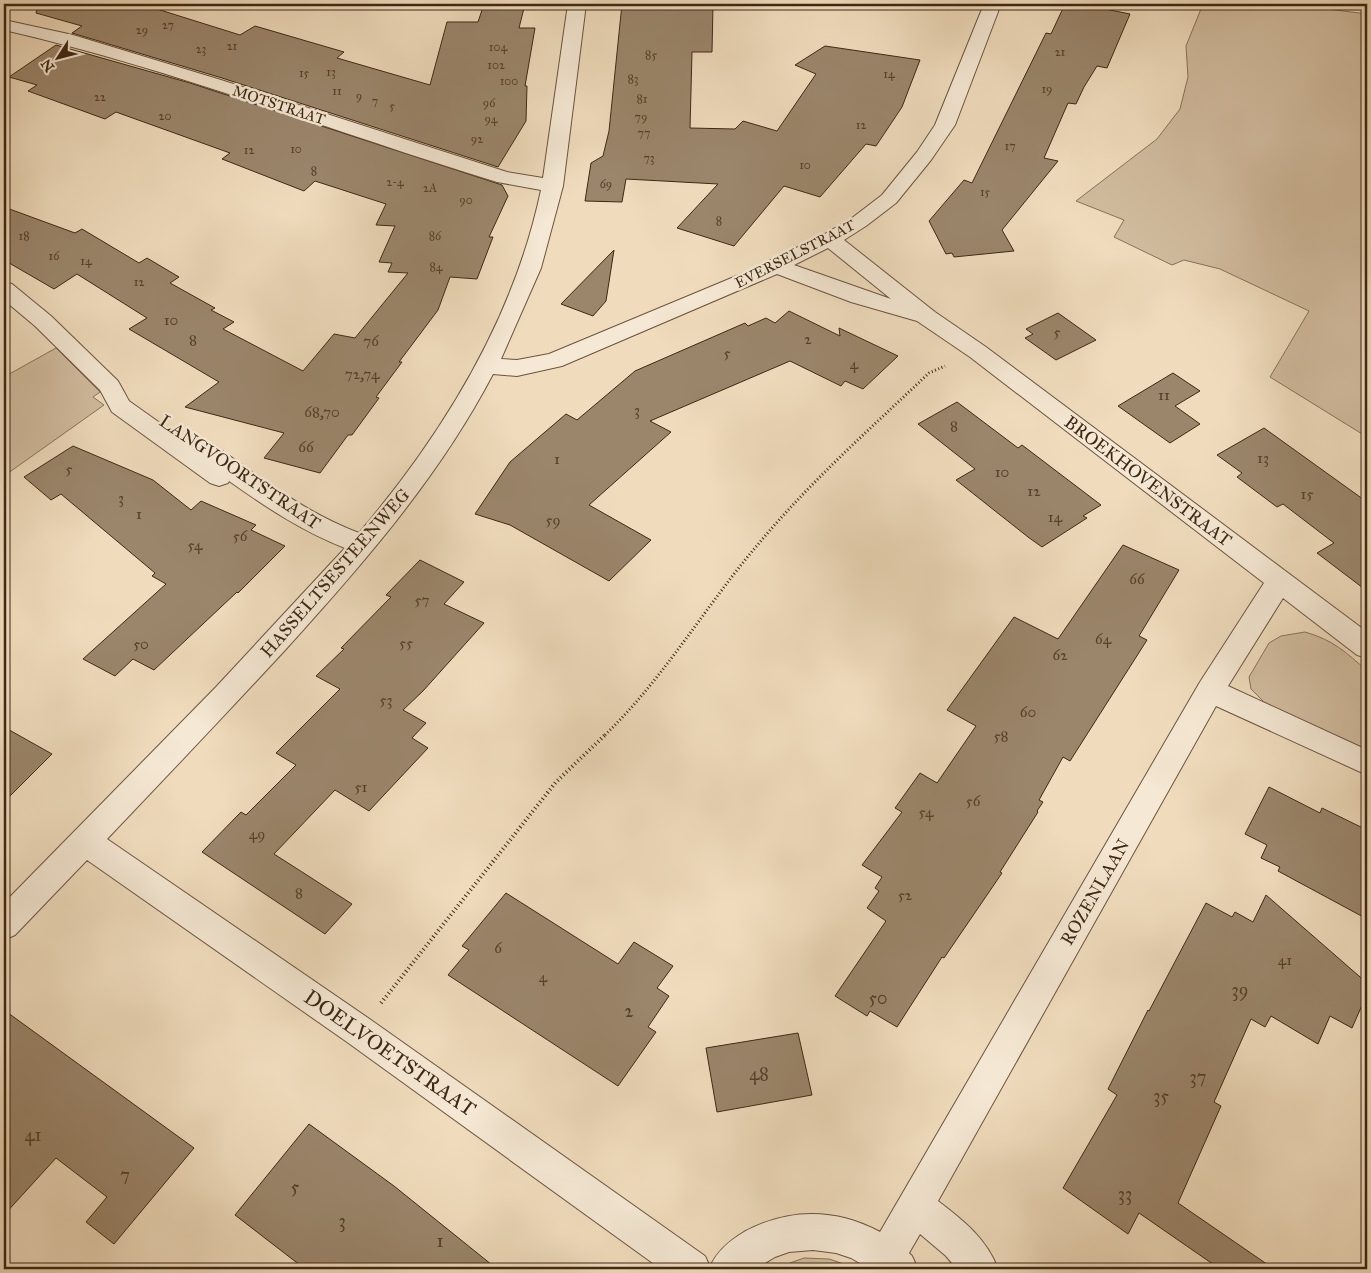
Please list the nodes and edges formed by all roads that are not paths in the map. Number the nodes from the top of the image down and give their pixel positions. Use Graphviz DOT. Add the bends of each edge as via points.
graph roads {
  1 [pos="577,4"];
  2 [pos="993,4"];
  3 [pos="5,26"];
  4 [pos="553,186"];
  5 [pos="830,239"];
  6 [pos="775,266"];
  7 [pos="4,289"];
  8 [pos="927,317"];
  9 [pos="486,366"];
  10 [pos="145,409"];
  11 [pos="219,477"];
  12 [pos="363,545"];
  13 [pos="1280,581"];
  14 [pos="1367,647"];
  15 [pos="1210,690"];
  16 [pos="1367,763"];
  17 [pos="85,841"];
  18 [pos="4,925"];
  19 [pos="915,1206"];
  20 [pos="893,1263"];
  21 [pos="692,1269"];
  22 [pos="728,1269"];
  23 [pos="979,1269"];
  1 -- 4 [label="street, HASSELTSESTEENWEG"];
  2 -- 5 [label="street, EVERSELSTRAAT" via="945,125 888,199"];
  3 -- 4 [label="street, MOTSTRAAT" via="76,42 214,84 504,178"];
  4 -- 9 [label="street, HASSELTSESTEENWEG" via="530,268"];
  5 -- 6 [label="street, EVERSELSTRAAT"];
  5 -- 8 [label="street, BROEKHOVENSTRAAT"];
  6 -- 8 [label="street, BROEKHOVENSTRAAT" via="859,297"];
  6 -- 9 [label="street, EVERSELSTRAAT" via="554,361 517,368"];
  7 -- 11 [label="street, LANGVOORTSTRAAT" via="43,321 110,386 120,406"];
  8 -- 13 [label="street, BROEKHOVENSTRAAT" via="978,352"];
  9 -- 12 [label="street, HASSELTSESTEENWEG" via="432,456"];
  10 -- 12 [label="street, LANGVOORTSTRAAT" via="278,503 329,532"];
  12 -- 17 [label="street, HASSELTSESTEENWEG" via="194,729"];
  13 -- 14 [label="street, BROEKHOVENSTRAAT"];
  13 -- 15 [label="street, ROZENLAAN"];
  15 -- 16 [label="street"];
  15 -- 19 [label="street, ROZENLAAN"];
  17 -- 18 [label="street, HASSELTSESTEENWEG"];
  17 -- 21 [label="street, DOELVOETSTRAAT" via="359,1031"];
  19 -- 20 [label="street, ROZENLAAN"];
  19 -- 23 [label="street" via="946,1231"];
  20 -- 22 [label="street, ROZENLAAN" via="849,1237 825,1231 793,1232 763,1242"];
}
